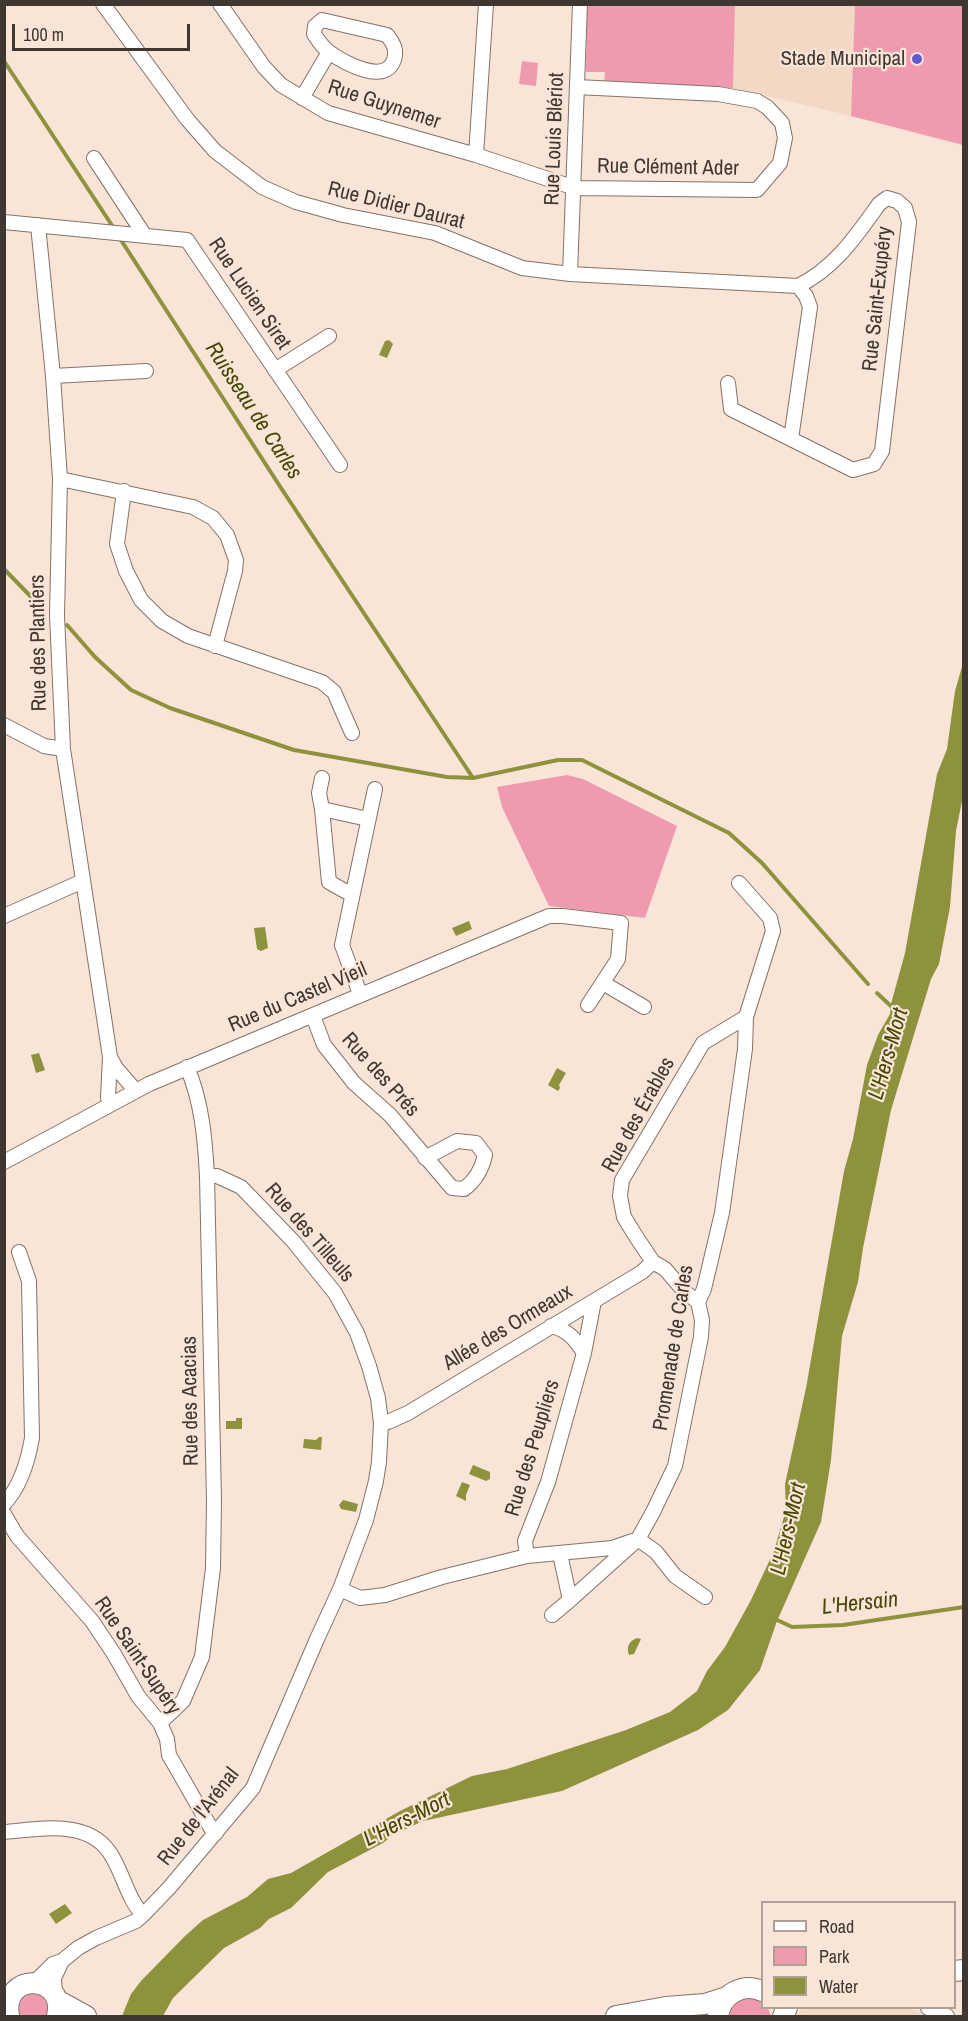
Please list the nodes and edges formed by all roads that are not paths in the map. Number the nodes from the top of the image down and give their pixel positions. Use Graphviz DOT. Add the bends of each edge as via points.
graph roads {
  1 [pos="103,4"];
  2 [pos="220,4"];
  3 [pos="486,4"];
  4 [pos="580,4"];
  5 [pos="329,52"];
  6 [pos="577,87"];
  7 [pos="302,98"];
  8 [pos="476,155"];
  9 [pos="94,158"];
  10 [pos="575,188"];
  11 [pos="4,222"];
  12 [pos="38,225"];
  13 [pos="145,236"];
  14 [pos="570,274"];
  15 [pos="798,286"];
  16 [pos="329,336"];
  17 [pos="275,370"];
  18 [pos="146,371"];
  19 [pos="53,376"];
  20 [pos="728,382"];
  21 [pos="791,439"];
  22 [pos="340,465"];
  23 [pos="60,479"];
  24 [pos="124,491"];
  25 [pos="215,645"];
  26 [pos="4,725"];
  27 [pos="352,733"];
  28 [pos="63,749"];
  29 [pos="322,778"];
  30 [pos="375,789"];
  31 [pos="322,809"];
  32 [pos="368,819"];
  33 [pos="83,882"];
  34 [pos="739,883"];
  35 [pos="352,894"];
  36 [pos="4,916"];
  37 [pos="603,983"];
  38 [pos="360,994"];
  39 [pos="588,1005"];
  40 [pos="644,1007"];
  41 [pos="313,1016"];
  42 [pos="746,1017"];
  43 [pos="721,1033"];
  44 [pos="744,1049"];
  45 [pos="110,1057"];
  46 [pos="187,1068"];
  47 [pos="135,1090"];
  48 [pos="111,1104"];
  49 [pos="425,1158"];
  50 [pos="4,1162"];
  51 [pos="207,1176"];
  52 [pos="19,1252"];
  53 [pos="653,1262"];
  54 [pos="594,1301"];
  55 [pos="698,1302"];
  56 [pos="551,1326"];
  57 [pos="584,1353"];
  58 [pos="381,1423"];
  59 [pos="4,1504"];
  60 [pos="4,1514"];
  61 [pos="638,1539"];
  62 [pos="560,1554"];
  63 [pos="527,1556"];
  64 [pos="340,1589"];
  65 [pos="705,1598"];
  66 [pos="570,1600"];
  67 [pos="552,1615"];
  68 [pos="327,1616"];
  69 [pos="160,1723"];
  70 [pos="4,1832"];
  71 [pos="216,1833"];
  72 [pos="143,1916"];
  73 [pos="62,1961"];
  74 [pos="29,1983"];
  75 [pos="761,1991"];
  76 [pos="727,1997"];
  77 [pos="57,2004"];
  78 [pos="8,2005"];
  79 [pos="678,2008"];
  80 [pos="932,2009"];
  81 [pos="86,2016"];
  82 [pos="616,2016"];
  83 [pos="702,2016"];
  84 [pos="718,2016"];
  85 [pos="946,2016"];
  1 -- 14 [label="street, Rue Didier Daurat" via="187,119 215,151 262,187 333,212 435,233 522,268"];
  2 -- 7 [label="street, Rue Guynemer" via="264,67 281,85"];
  3 -- 8 [label="street"];
  4 -- 6 [label="street, Rue Louis Blériot"];
  5 -- 5 [label="street" via="374,72 386,71 396,53 387,35 322,20 315,26 314,34"];
  5 -- 7 [label="street"];
  6 -- 10 [label="street, Rue Louis Blériot"];
  6 -- 10 [label="street, Rue Clément Ader" via="718,94 757,101 782,123 785,138 780,163 757,190"];
  7 -- 8 [label="street, Rue Guynemer" via="328,113"];
  8 -- 10 [label="street, Rue Guynemer"];
  9 -- 13 [label="street"];
  10 -- 14 [label="street, Rue Louis Blériot"];
  11 -- 12 [label="street, Rue Lucien Siret"];
  12 -- 13 [label="street, Rue Lucien Siret"];
  12 -- 19 [label="street, Rue des Plantiers"];
  13 -- 17 [label="street, Rue Lucien Siret" via="187,240"];
  14 -- 15 [label="street, Rue Didier Daurat"];
  15 -- 21 [label="street" via="810,307"];
  15 -- 21 [label="street, Rue Saint-Exupéry" via="813,279 844,252 887,198 905,208 909,222 882,451 874,464 853,470"];
  16 -- 17 [label="street"];
  17 -- 22 [label="street, Rue Lucien Siret"];
  18 -- 19 [label="street"];
  19 -- 23 [label="street, Rue des Plantiers"];
  20 -- 21 [label="street, Rue Saint-Exupéry" via="730,409"];
  23 -- 24 [label="street"];
  23 -- 28 [label="street, Rue des Plantiers" via="57,615"];
  24 -- 25 [label="street" via="117,544 141,600 162,621"];
  24 -- 25 [label="street" via="193,507 213,518 227,536 236,560 235,571"];
  25 -- 27 [label="street" via="322,682 334,692"];
  26 -- 28 [label="street" via="44,746"];
  28 -- 33 [label="street, Rue des Plantiers"];
  29 -- 31 [label="street"];
  30 -- 32 [label="street"];
  31 -- 32 [label="street"];
  31 -- 35 [label="street" via="328,882"];
  32 -- 35 [label="street"];
  33 -- 36 [label="street"];
  33 -- 45 [label="street, Rue des Plantiers"];
  34 -- 42 [label="street, Promenade de Carles" via="770,918 773,931"];
  35 -- 38 [label="street" via="342,945"];
  37 -- 38 [label="street, Rue du Castel Vieil" via="618,959 621,923 549,916"];
  37 -- 39 [label="street"];
  37 -- 40 [label="street"];
  38 -- 41 [label="street, Rue du Castel Vieil"];
  41 -- 46 [label="street, Rue du Castel Vieil"];
  41 -- 49 [label="street, Rue des Prés" via="330,1053"];
  42 -- 43 [label="street, Rue des Érables"];
  42 -- 44 [label="street, Promenade de Carles"];
  43 -- 44 [label="street"];
  43 -- 53 [label="street, Rue des Érables" via="703,1043 622,1180 624,1217"];
  44 -- 55 [label="street, Promenade de Carles" via="722,1213"];
  45 -- 47 [label="street, Rue des Plantiers"];
  45 -- 48 [label="street, Rue des Plantiers"];
  46 -- 47 [label="street, Rue du Castel Vieil"];
  46 -- 51 [label="street, Rue des Acacias" via="196,1089 204,1132"];
  47 -- 48 [label="street, Rue du Castel Vieil"];
  48 -- 50 [label="street, Rue du Castel Vieil"];
  51 -- 58 [label="street, Rue des Tilleuls" via="241,1186 335,1293 357,1333 369,1366"];
  51 -- 69 [label="street, Rue des Acacias" via="213,1568 202,1657 183,1701"];
  52 -- 59 [label="street" via="29,1281 32,1438 16,1487"];
  53 -- 54 [label="street, Allée des Ormeaux"];
  53 -- 55 [label="street, Rue des Érables"];
  54 -- 56 [label="street, Allée des Ormeaux"];
  54 -- 57 [label="street, Rue des Peupliers"];
  55 -- 61 [label="street, Promenade de Carles" via="701,1337 675,1466"];
  56 -- 57 [label="street" via="574,1338"];
  56 -- 58 [label="street, Allée des Ormeaux" via="408,1413"];
  57 -- 63 [label="street, Rue des Peupliers" via="548,1482 525,1541"];
  58 -- 64 [label="street, Rue des Tilleuls" via="379,1462 371,1500"];
  60 -- 69 [label="street, Rue Saint-Supéry" via="17,1536 92,1622 138,1696"];
  61 -- 62 [label="street" via="612,1548"];
  61 -- 65 [label="street" via="656,1552 675,1576"];
  61 -- 66 [label="street, Promenade de Carles"];
  62 -- 63 [label="street"];
  62 -- 66 [label="street"];
  63 -- 64 [label="street" via="385,1595 360,1598"];
  64 -- 68 [label="street, Rue des Tilleuls"];
  66 -- 67 [label="street, Promenade de Carles"];
  68 -- 71 [label="street, Rue de l'Arénal" via="253,1788"];
  69 -- 71 [label="street, Rue Saint-Supéry" via="169,1755"];
  70 -- 72 [label="street" via="59,1828 88,1834 112,1856"];
  71 -- 72 [label="street, Rue de l'Arénal"];
  72 -- 73 [label="street, Rue de l'Arénal" via="96,1938"];
  73 -- 74 [label="street, Rue de l'Arénal"];
  73 -- 77 [label="street" via="54,1978"];
  74 -- 77 [label="main road" via="44,1986"];
  74 -- 78 [label="main road" via="16,1989"];
  75 -- 76 [label="main road" via="740,1989"];
  76 -- 79 [label="main road"];
  76 -- 84 [label="main road"];
  77 -- 81 [label="main road"];
  79 -- 82 [label="main road"];
  79 -- 83 [label="main road"];
  80 -- 85 [label="street"];
}
